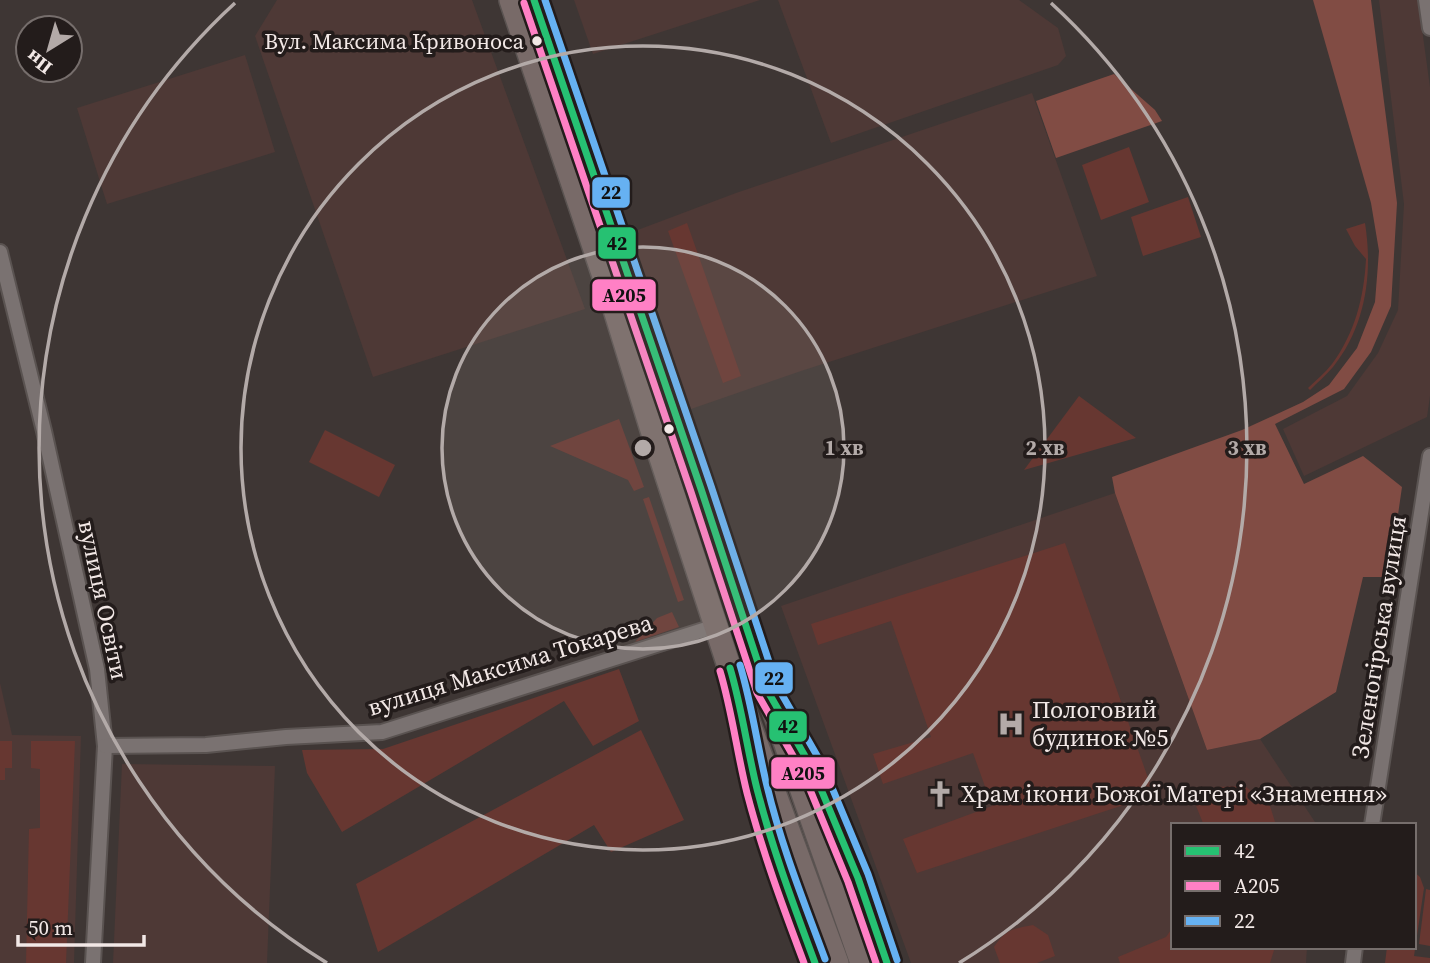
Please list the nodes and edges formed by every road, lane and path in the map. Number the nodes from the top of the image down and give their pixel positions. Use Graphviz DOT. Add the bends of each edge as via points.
graph roads {
  1 [pos="511,0"];
  2 [pos="534,0"];
  3 [pos="1426,0"];
  4 [pos="1430,28"];
  5 [pos="0,252"];
  6 [pos="1430,456"];
  7 [pos="716,626"];
  8 [pos="767,690"];
  9 [pos="739,697"];
  10 [pos="104,746"];
  11 [pos="1373,823"];
  12 [pos="93,963"];
  13 [pos="815,963"];
  14 [pos="837,963"];
  15 [pos="862,963"];
  16 [pos="887,963"];
  1 -- 7 [label="main road"];
  2 -- 8 [label="main road"];
  3 -- 4 [label="street"];
  5 -- 10 [label="street, вулиця Освіти" via="97,668"];
  6 -- 11 [label="street, Зеленогірська вулиця"];
  7 -- 9 [label="main road"];
  7 -- 10 [label="street, вулиця Максима Токарева" via="382,733 206,745"];
  8 -- 15 [label="main road"];
  8 -- 16 [label="main road" via="813,770"];
  9 -- 13 [label="main road" via="757,789"];
  9 -- 14 [label="main road"];
  10 -- 12 [label="street, вулиця Освіти"];
}
